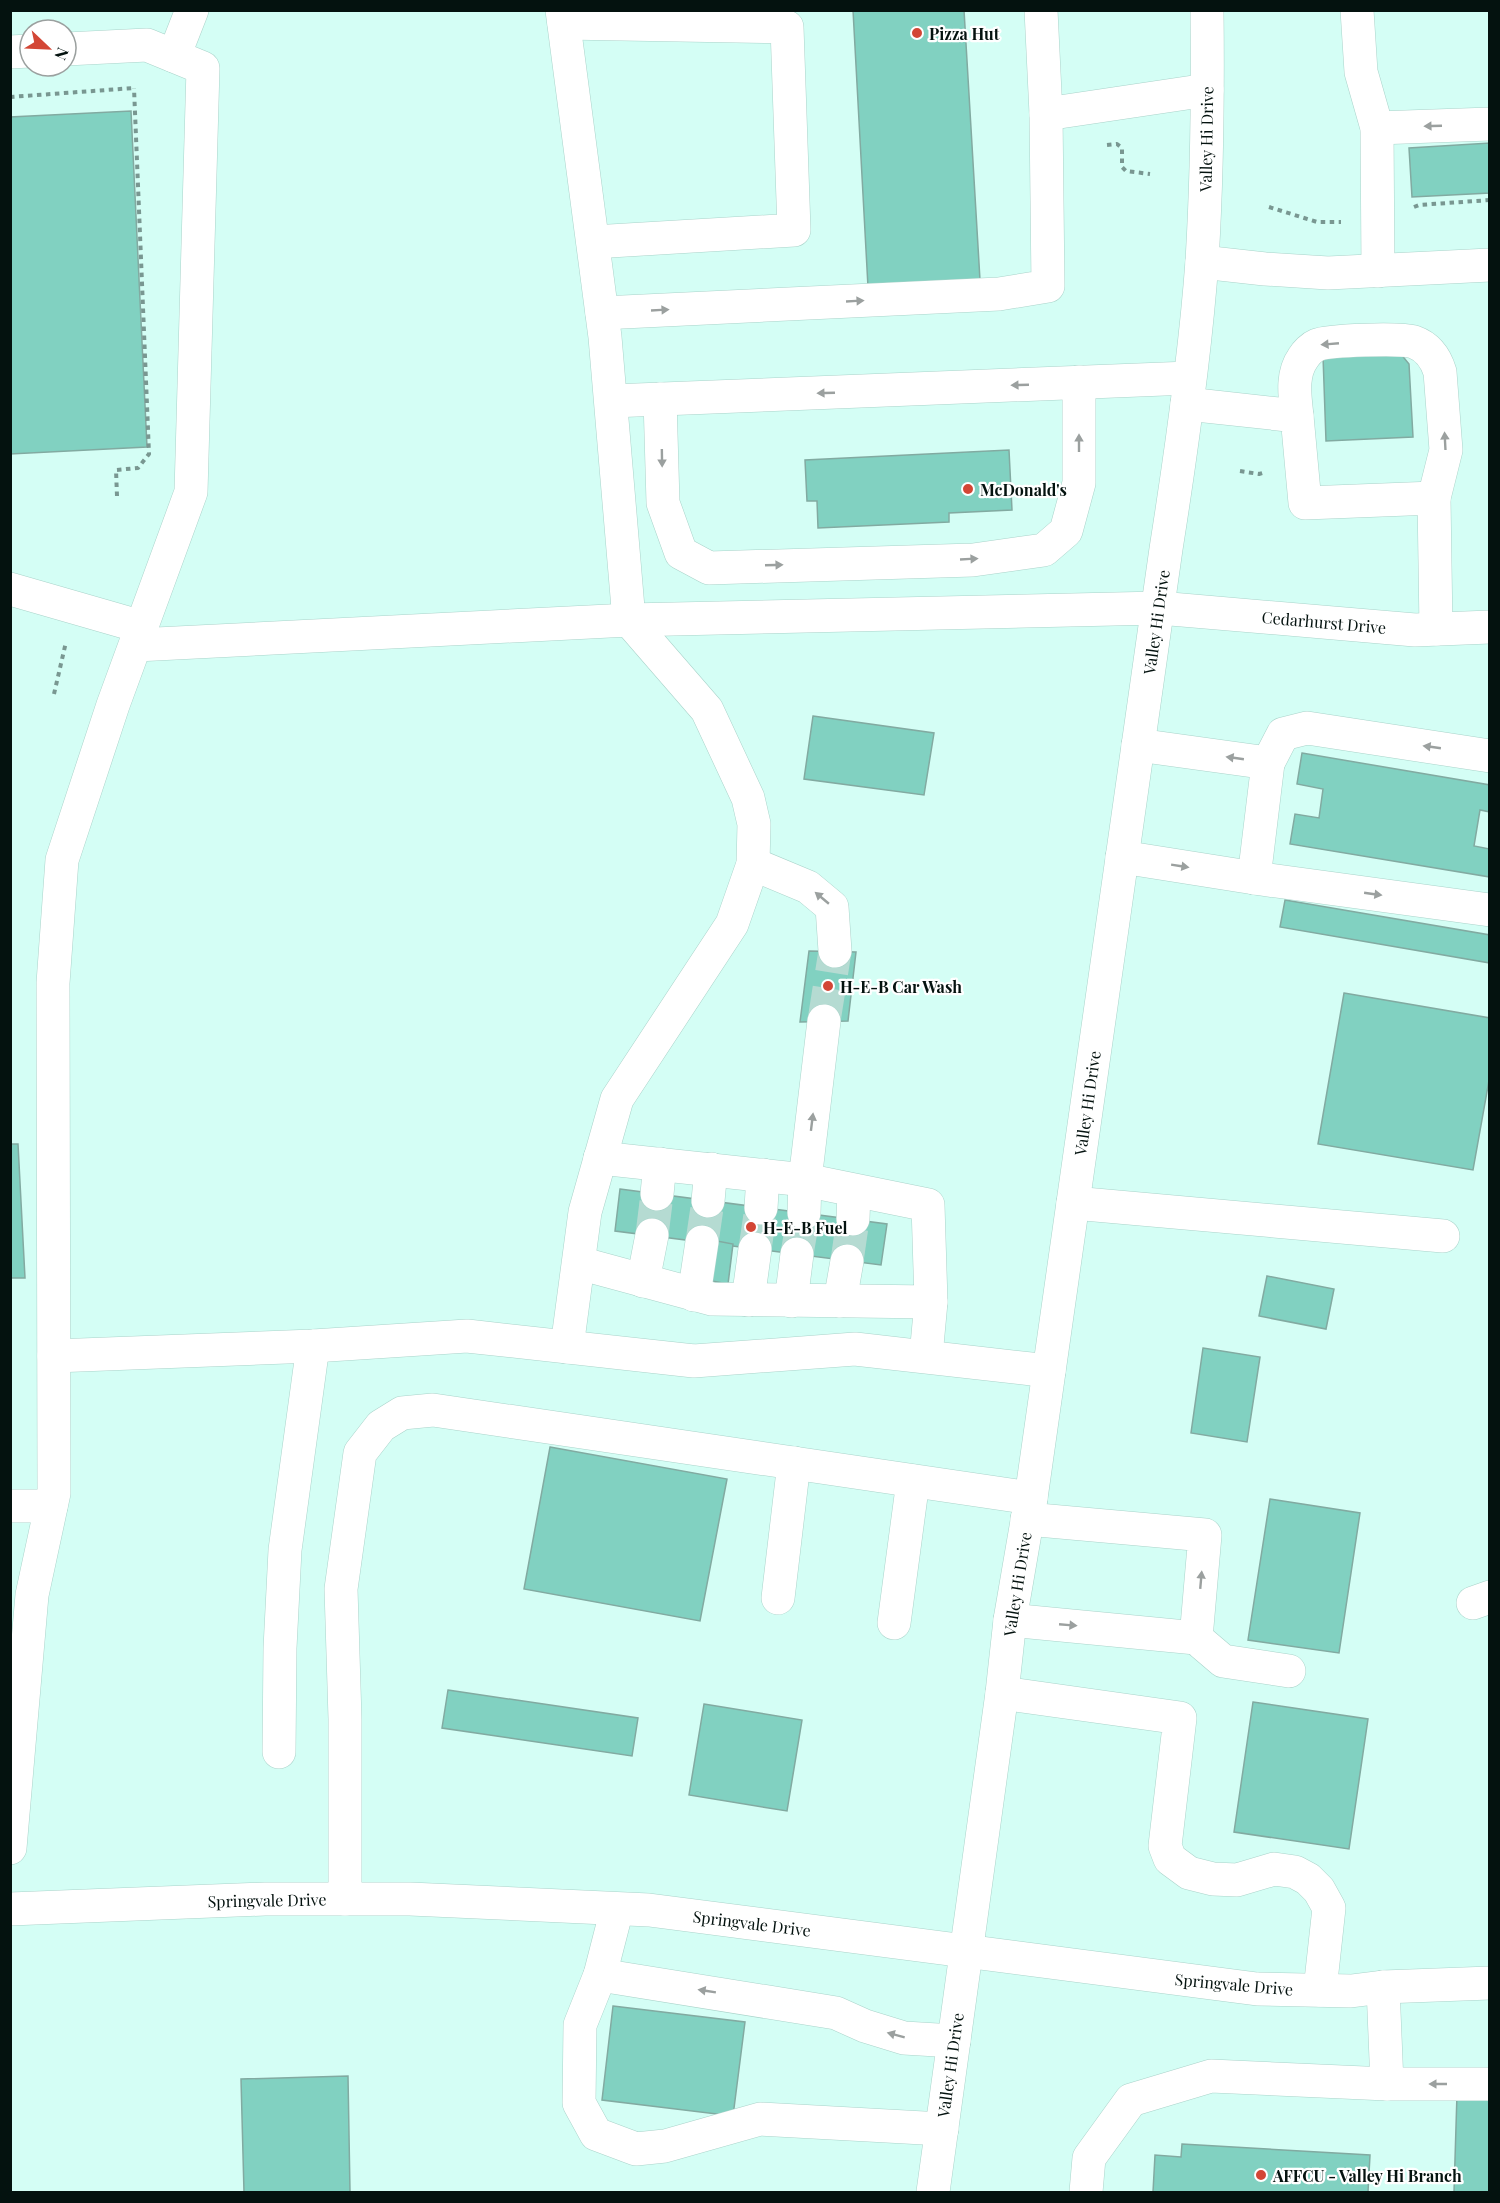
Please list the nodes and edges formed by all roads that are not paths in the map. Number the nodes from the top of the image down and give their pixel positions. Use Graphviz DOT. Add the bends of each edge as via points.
graph roads {
  1 [pos="192,10"];
  2 [pos="1041,10"];
  3 [pos="1207,10"];
  4 [pos="1357,10"];
  5 [pos="563,17"];
  6 [pos="78,48"];
  7 [pos="174,56"];
  8 [pos="1207,90"];
  9 [pos="1046,114"];
  10 [pos="1490,124"];
  11 [pos="1377,128"];
  12 [pos="593,242"];
  13 [pos="1202,262"];
  14 [pos="1490,265"];
  15 [pos="1378,271"];
  16 [pos="602,313"];
  17 [pos="1079,382"];
  18 [pos="1188,391"];
  19 [pos="660,399"];
  20 [pos="611,401"];
  21 [pos="1297,416"];
  22 [pos="1434,498"];
  23 [pos="709,568"];
  24 [pos="10,589"];
  25 [pos="1159,608"];
  26 [pos="704,617"];
  27 [pos="629,620"];
  28 [pos="1490,627"];
  29 [pos="1436,629"];
  30 [pos="139,636"];
  31 [pos="1138,745"];
  32 [pos="1490,756"];
  33 [pos="1268,763"];
  34 [pos="1122,857"];
  35 [pos="753,864"];
  36 [pos="1254,878"];
  37 [pos="1490,910"];
  38 [pos="835,951"];
  39 [pos="824,1021"];
  40 [pos="600,1158"];
  41 [pos="763,1175"];
  42 [pos="805,1180"];
  43 [pos="1073,1203"];
  44 [pos="760,1208"];
  45 [pos="804,1213"];
  46 [pos="652,1235"];
  47 [pos="1443,1236"];
  48 [pos="702,1242"];
  49 [pos="755,1249"];
  50 [pos="797,1254"];
  51 [pos="847,1261"];
  52 [pos="579,1263"];
  53 [pos="643,1281"];
  54 [pos="694,1295"];
  55 [pos="748,1300"];
  56 [pos="790,1301"];
  57 [pos="840,1301"];
  58 [pos="931,1302"];
  59 [pos="312,1346"];
  60 [pos="567,1347"];
  61 [pos="54,1356"];
  62 [pos="926,1356"];
  63 [pos="1048,1371"];
  64 [pos="794,1463"];
  65 [pos="913,1481"];
  66 [pos="10,1506"];
  67 [pos="51,1506"];
  68 [pos="1029,1508"];
  69 [pos="778,1598"];
  70 [pos="1010,1620"];
  71 [pos="894,1623"];
  72 [pos="1196,1638"];
  73 [pos="1290,1671"];
  74 [pos="1002,1692"];
  75 [pos="279,1752"];
  76 [pos="10,1848"];
  77 [pos="345,1899"];
  78 [pos="10,1909"];
  79 [pos="616,1909"];
  80 [pos="965,1951"];
  81 [pos="600,1975"];
  82 [pos="1490,1983"];
  83 [pos="1383,1987"];
  84 [pos="1320,1990"];
  85 [pos="954,2041"];
  86 [pos="1387,2084"];
  87 [pos="1490,2084"];
  88 [pos="942,2129"];
  89 [pos="933,2193"];
  90 [pos="1086,2193"];
  1 -- 7 [label="street"];
  2 -- 9 [label="street"];
  3 -- 8 [label="street, Valley Hi Drive"];
  4 -- 11 [label="street" via="1361,72"];
  5 -- 12 [label="street"];
  5 -- 12 [label="street" via="787,27 794,230"];
  6 -- 7 [label="street" via="147,45"];
  7 -- 30 [label="street" via="203,68 191,492"];
  8 -- 9 [label="street"];
  8 -- 13 [label="street, Valley Hi Drive"];
  16 -- 9 [label="street, one-way" via="999,294 1048,286"];
  10 -- 11 [label="street, one-way"];
  11 -- 15 [label="street"];
  12 -- 16 [label="street"];
  13 -- 15 [label="street" via="1297,272"];
  13 -- 18 [label="street, Valley Hi Drive"];
  14 -- 15 [label="street"];
  16 -- 20 [label="street"];
  17 -- 18 [label="street"];
  17 -- 19 [label="street, one-way"];
  23 -- 17 [label="street, one-way" via="973,560 1044,550 1066,531 1079,483"];
  18 -- 21 [label="street"];
  18 -- 25 [label="street, Valley Hi Drive"];
  19 -- 20 [label="street"];
  19 -- 23 [label="street, one-way" via="663,503 681,553"];
  20 -- 27 [label="street"];
  21 -- 22 [label="street" via="1305,503"];
  22 -- 21 [label="street, one-way" via="1446,450 1440,372 1437,361 1415,342 1316,345 1297,371"];
  22 -- 29 [label="street"];
  23 -- 26 [label="street"];
  24 -- 30 [label="street, Cedarhurst Drive"];
  25 -- 26 [label="street, Cedarhurst Drive"];
  25 -- 29 [label="street, Cedarhurst Drive"];
  25 -- 31 [label="street, Valley Hi Drive"];
  26 -- 27 [label="street, Cedarhurst Drive"];
  27 -- 30 [label="street, Cedarhurst Drive"];
  27 -- 35 [label="street" via="708,710 748,798 754,824"];
  28 -- 29 [label="street, Cedarhurst Drive"];
  30 -- 61 [label="street" via="62,860 53,983"];
  33 -- 31 [label="street, one-way"];
  31 -- 34 [label="street, Valley Hi Drive"];
  32 -- 33 [label="street, one-way" via="1306,728 1283,734"];
  33 -- 36 [label="street"];
  34 -- 36 [label="street, one-way"];
  34 -- 43 [label="street, Valley Hi Drive"];
  38 -- 35 [label="street, one-way" via="832,907 808,887"];
  35 -- 40 [label="street" via="732,924 617,1099"];
  36 -- 37 [label="street, one-way"];
  42 -- 39 [label="street, one-way"];
  40 -- 41 [label="street" via="659,1179 709,1185"];
  40 -- 52 [label="street" via="585,1212"];
  41 -- 42 [label="street"];
  41 -- 44 [label="street"];
  42 -- 45 [label="street"];
  42 -- 58 [label="street" via="854,1205 928,1205"];
  43 -- 47 [label="street"];
  43 -- 63 [label="street, Valley Hi Drive"];
  46 -- 53 [label="street"];
  48 -- 54 [label="street"];
  49 -- 55 [label="street"];
  50 -- 56 [label="street"];
  51 -- 57 [label="street"];
  52 -- 53 [label="street"];
  52 -- 60 [label="street"];
  53 -- 54 [label="street"];
  54 -- 55 [label="street"];
  55 -- 56 [label="street"];
  56 -- 57 [label="street"];
  57 -- 58 [label="street"];
  58 -- 62 [label="street"];
  59 -- 60 [label="street" via="467,1336"];
  59 -- 61 [label="street"];
  59 -- 75 [label="street" via="285,1551"];
  60 -- 62 [label="street" via="694,1361 855,1349"];
  61 -- 67 [label="street"];
  62 -- 63 [label="street"];
  63 -- 68 [label="street, Valley Hi Drive"];
  64 -- 65 [label="street"];
  64 -- 69 [label="street"];
  64 -- 77 [label="street" via="433,1410 402,1413 381,1426 360,1453 341,1589"];
  65 -- 68 [label="street"];
  65 -- 71 [label="street"];
  66 -- 67 [label="street"];
  67 -- 76 [label="street" via="32,1595"];
  68 -- 70 [label="street, Valley Hi Drive"];
  72 -- 68 [label="street, one-way" via="1205,1535"];
  70 -- 72 [label="street, one-way"];
  70 -- 74 [label="street, Valley Hi Drive"];
  72 -- 73 [label="street" via="1223,1661"];
  74 -- 80 [label="street, Valley Hi Drive"];
  74 -- 84 [label="street" via="1180,1718 1165,1846 1170,1859 1189,1873 1213,1879 1237,1880 1274,1869 1295,1872 1308,1879 1329,1908"];
  77 -- 78 [label="street, Springvale Drive"];
  77 -- 79 [label="street, Springvale Drive"];
  79 -- 80 [label="street, Springvale Drive"];
  79 -- 81 [label="street"];
  80 -- 84 [label="street, Springvale Drive" via="1257,1989"];
  80 -- 85 [label="street, Valley Hi Drive"];
  85 -- 81 [label="street, one-way" via="904,2038 836,2013"];
  81 -- 88 [label="street" via="580,2025 579,2103 596,2134 636,2149 665,2146 760,2119"];
  82 -- 83 [label="street, Springvale Drive"];
  83 -- 84 [label="street, Springvale Drive"];
  83 -- 86 [label="street"];
  85 -- 88 [label="street, Valley Hi Drive"];
  87 -- 86 [label="street, one-way"];
  86 -- 90 [label="street" via="1211,2076 1131,2100 1089,2158"];
  88 -- 89 [label="street, Valley Hi Drive"];
}
